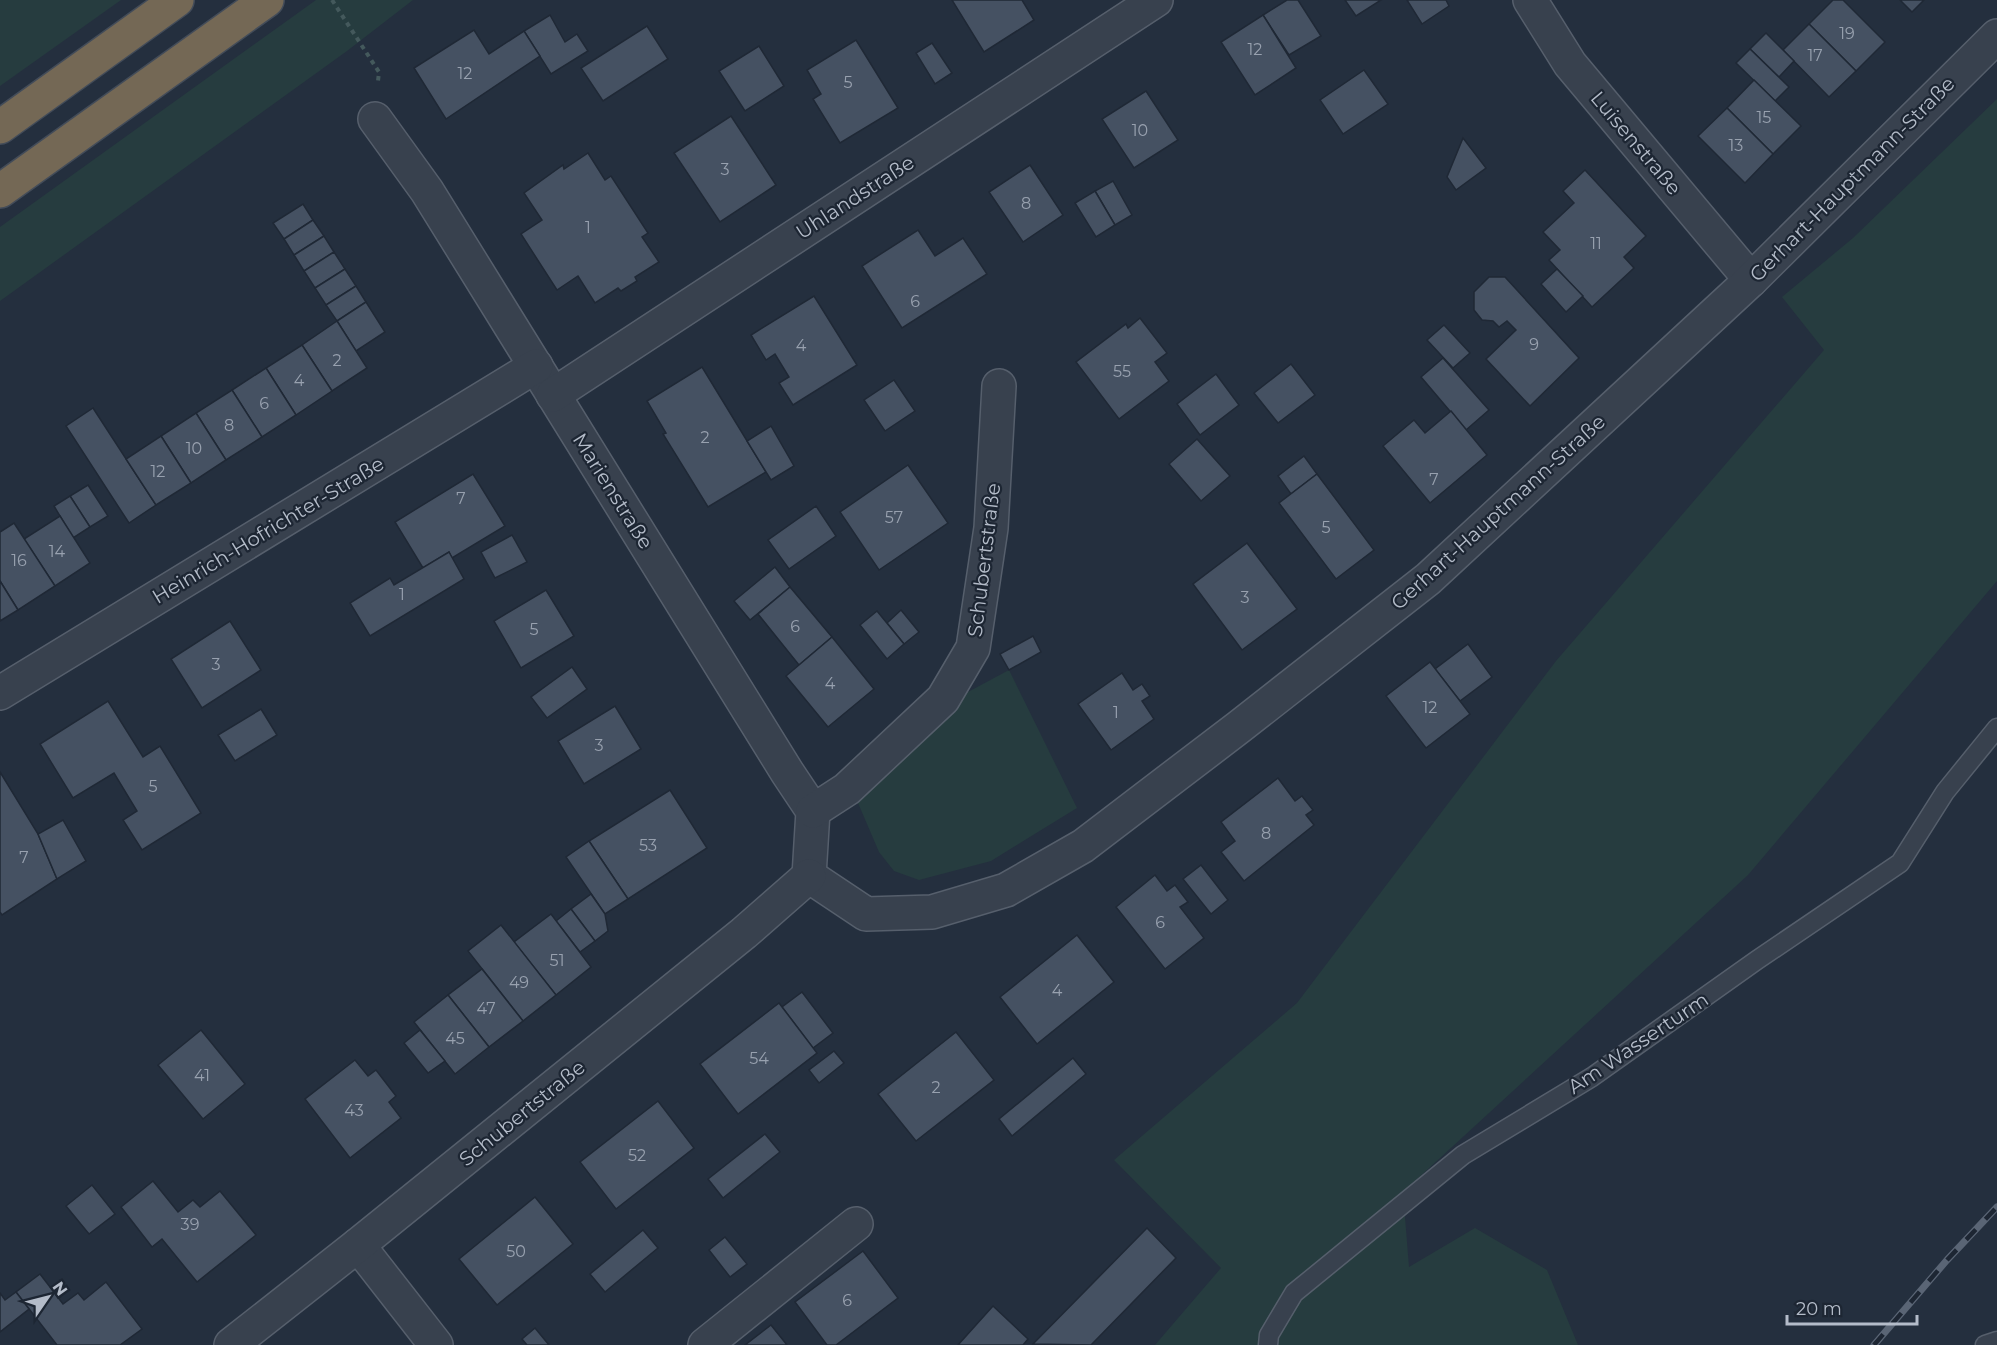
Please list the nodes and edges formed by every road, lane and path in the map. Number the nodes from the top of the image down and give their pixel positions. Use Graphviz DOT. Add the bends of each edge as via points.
graph roads {
  1 [pos="177,0"];
  2 [pos="267,0"];
  3 [pos="332,0"];
  4 [pos="1156,0"];
  5 [pos="1530,0"];
  6 [pos="1997,36"];
  7 [pos="360,42"];
  8 [pos="375,119"];
  9 [pos="0,127"];
  10 [pos="0,191"];
  11 [pos="1751,280"];
  12 [pos="536,366"];
  13 [pos="999,386"];
  14 [pos="553,395"];
  15 [pos="0,693"];
  16 [pos="1997,728"];
  17 [pos="813,811"];
  18 [pos="809,876"];
  19 [pos="856,1224"];
  20 [pos="358,1245"];
  21 [pos="1997,1341"];
  22 [pos="231,1345"];
  23 [pos="436,1345"];
  24 [pos="705,1345"];
  25 [pos="1268,1345"];
  26 [pos="1985,1345"];
  1 -- 9 [label="highway"];
  2 -- 10 [label="highway"];
  3 -- 7 [label="path"];
  4 -- 14 [label="street, Uhlandstraße"];
  5 -- 11 [label="street, Luisenstraße" via="1570,64"];
  6 -- 11 [label="street, Gerhart-Hauptmann-Straße"];
  8 -- 12 [label="street, Marienstraße" via="427,191"];
  11 -- 18 [label="street, Gerhart-Hauptmann-Straße" via="1428,579 1083,846 1006,890 932,912 866,914"];
  12 -- 14 [label="street, Marienstraße"];
  12 -- 15 [label="street, Heinrich-Hofrichter-Straße"];
  13 -- 17 [label="street, Schubertstraße" via="991,528 973,648 943,699 847,789"];
  14 -- 17 [label="street, Marienstraße"];
  16 -- 25 [label="lane, Am Wasserturm" via="1945,792 1900,864 1592,1077 1463,1155 1294,1293 1269,1335"];
  17 -- 18 [label="street"];
  18 -- 20 [label="street, Schubertstraße"];
  19 -- 24 [label="street"];
  20 -- 22 [label="street, Schubertstraße"];
  20 -- 23 [label="street"];
  21 -- 26 [label="lane"];
}
